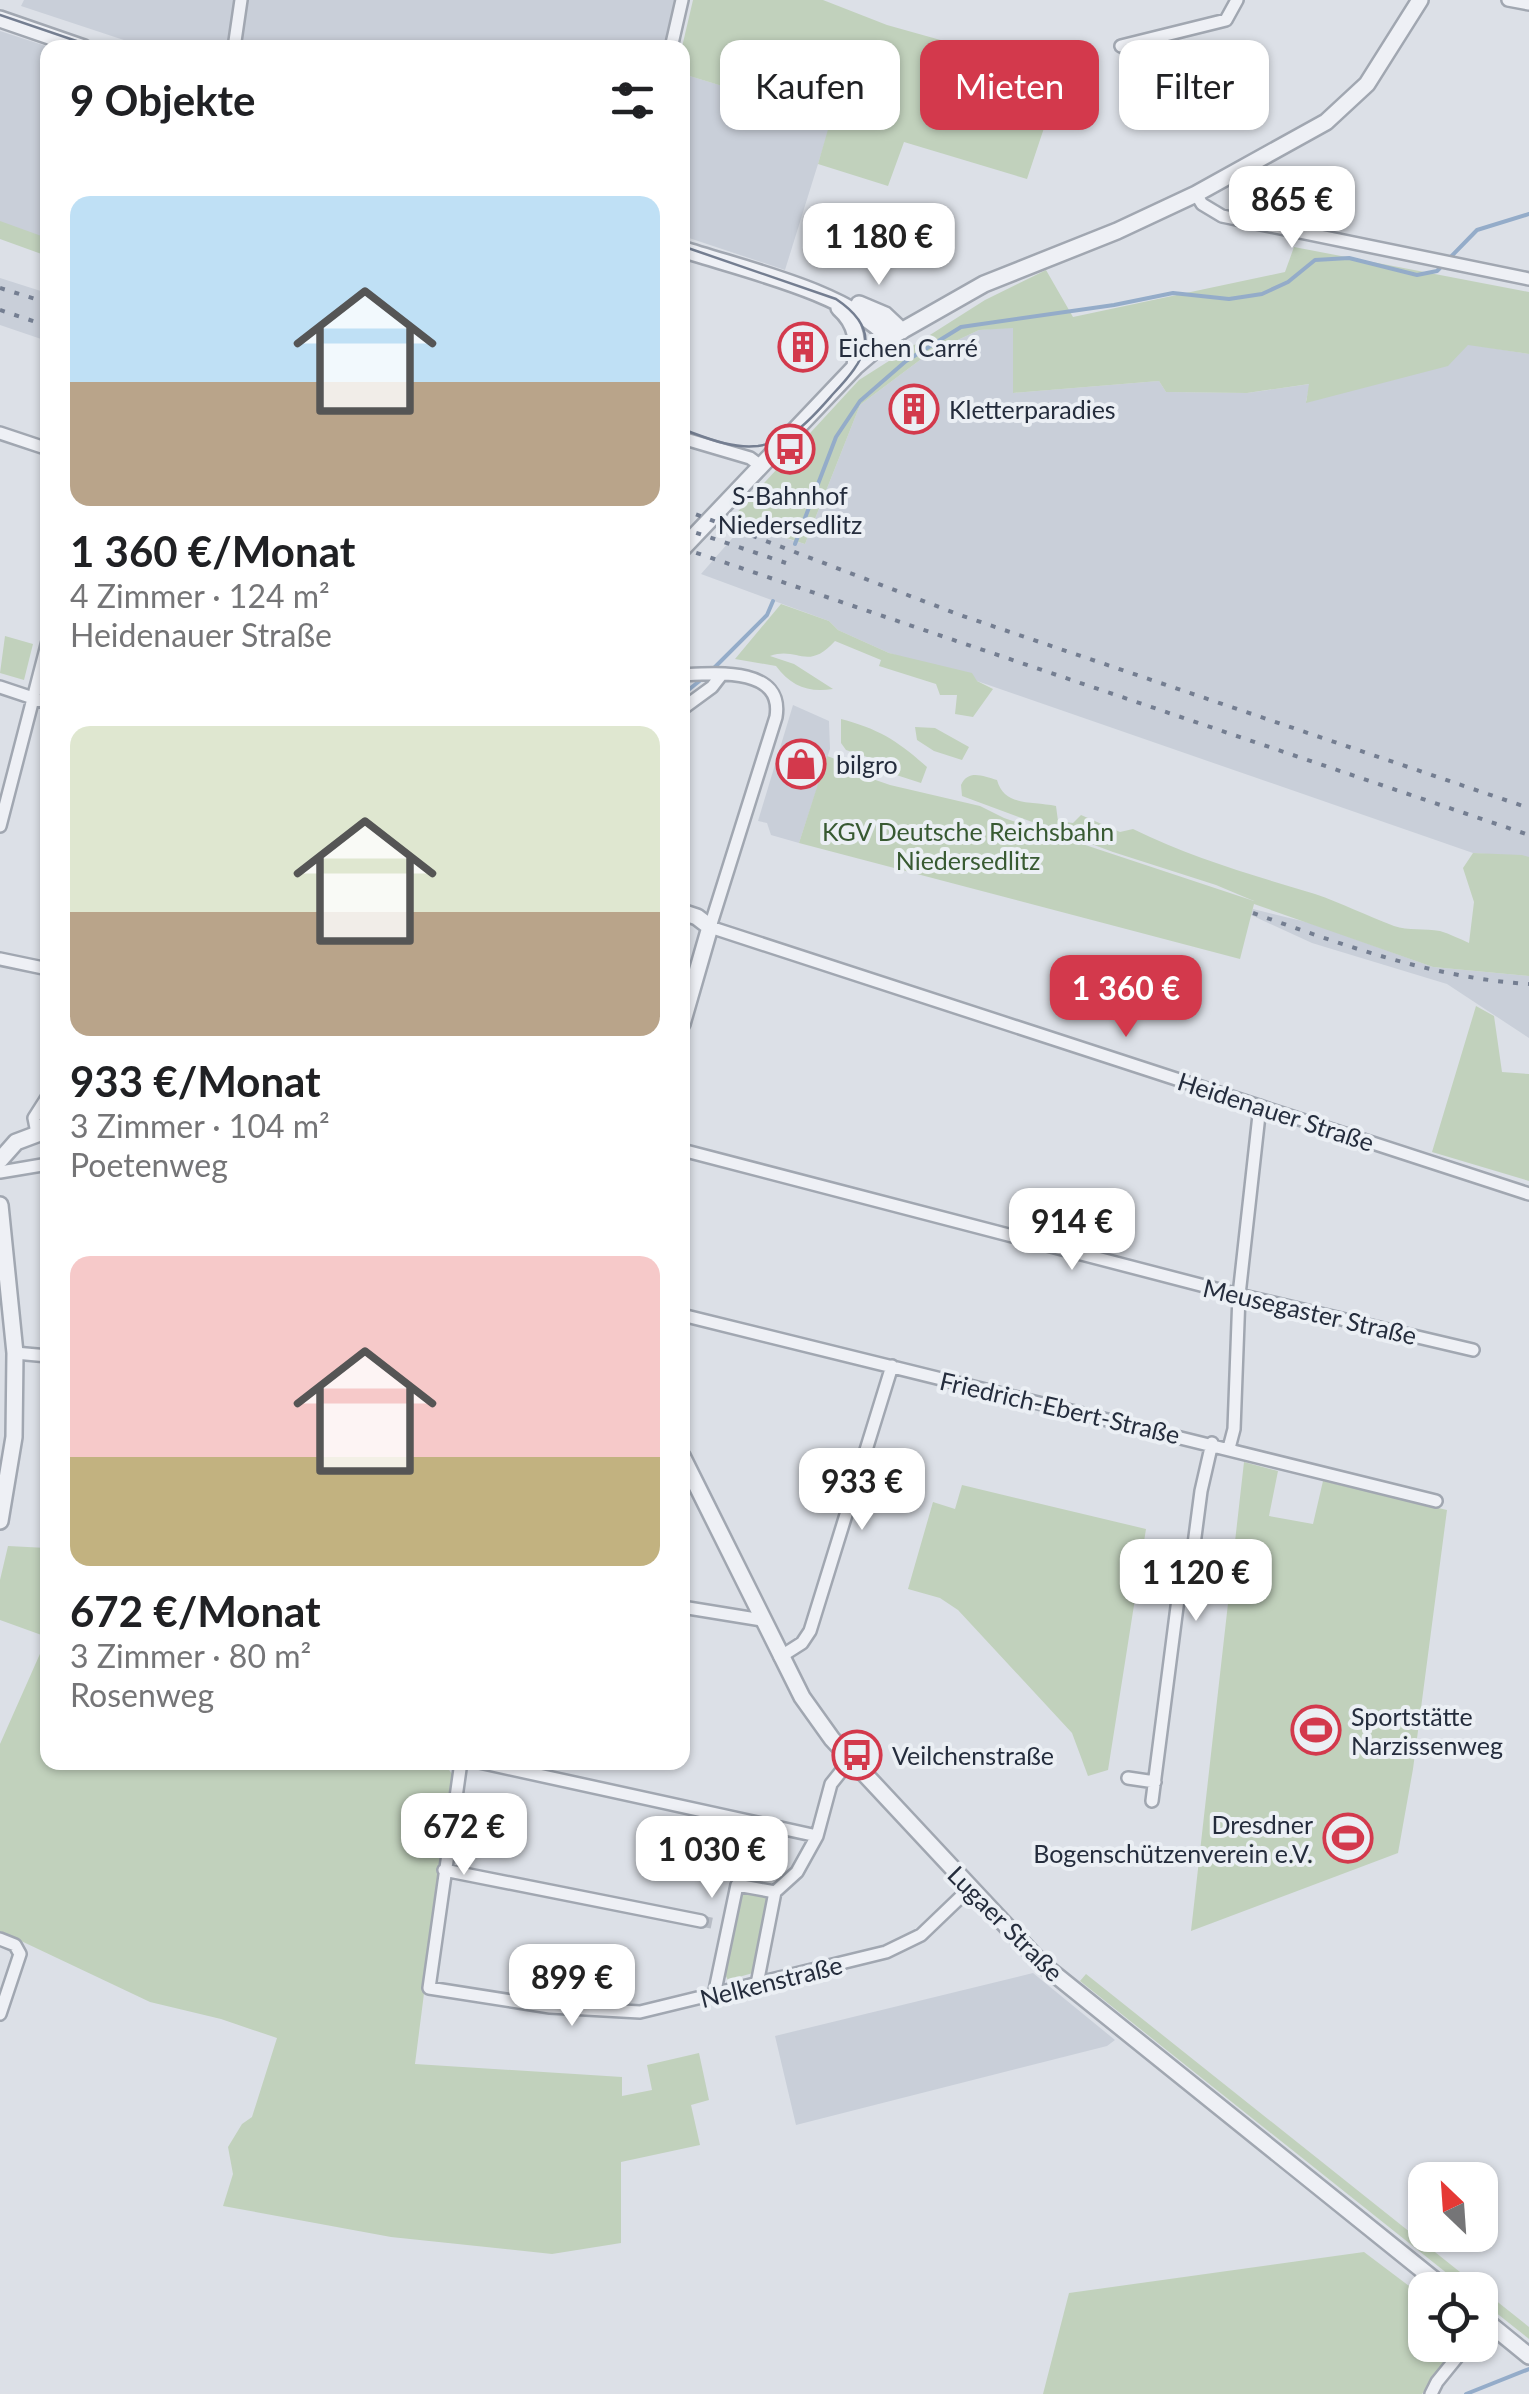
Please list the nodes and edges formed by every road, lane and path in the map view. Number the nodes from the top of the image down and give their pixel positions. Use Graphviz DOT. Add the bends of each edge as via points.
graph roads {
  1 [pos="242,0"];
  2 [pos="682,0"];
  3 [pos="1237,0"];
  4 [pos="1420,0"];
  5 [pos="1508,0"];
  6 [pos="1529,4"];
  7 [pos="0,19"];
  8 [pos="61,40"];
  9 [pos="235,40"];
  10 [pos="673,40"];
  11 [pos="1145,40"];
  12 [pos="1196,194"];
  13 [pos="690,252"];
  14 [pos="1529,279"];
  15 [pos="829,298"];
  16 [pos="896,334"];
  17 [pos="855,367"];
  18 [pos="0,433"];
  19 [pos="690,440"];
  20 [pos="40,446"];
  21 [pos="761,466"];
  22 [pos="690,541"];
  23 [pos="40,671"];
  24 [pos="720,674"];
  25 [pos="690,675"];
  26 [pos="0,687"];
  27 [pos="33,698"];
  28 [pos="40,700"];
  29 [pos="690,704"];
  30 [pos="0,826"];
  31 [pos="690,915"];
  32 [pos="710,928"];
  33 [pos="0,959"];
  34 [pos="40,967"];
  35 [pos="690,997"];
  36 [pos="1260,1106"];
  37 [pos="40,1132"];
  38 [pos="690,1152"];
  39 [pos="0,1159"];
  40 [pos="40,1165"];
  41 [pos="0,1172"];
  42 [pos="1529,1194"];
  43 [pos="0,1205"];
  44 [pos="1239,1295"];
  45 [pos="690,1316"];
  46 [pos="1473,1350"];
  47 [pos="15,1353"];
  48 [pos="40,1355"];
  49 [pos="892,1366"];
  50 [pos="1212,1443"];
  51 [pos="1229,1448"];
  52 [pos="690,1482"];
  53 [pos="1436,1502"];
  54 [pos="0,1521"];
  55 [pos="690,1608"];
  56 [pos="762,1620"];
  57 [pos="780,1657"];
  58 [pos="851,1760"];
  59 [pos="460,1770"];
  60 [pos="515,1770"];
  61 [pos="1128,1778"];
  62 [pos="1155,1782"];
  63 [pos="1152,1800"];
  64 [pos="816,1836"];
  65 [pos="444,1870"];
  66 [pos="970,1888"];
  67 [pos="776,1892"];
  68 [pos="701,1921"];
  69 [pos="0,1938"];
  70 [pos="757,1984"];
  71 [pos="714,1996"];
  72 [pos="1,2006"];
  73 [pos="1425,2272"];
  74 [pos="1498,2334"];
  75 [pos="1529,2356"];
  76 [pos="1453,2362"];
  77 [pos="1431,2394"];
  1 -- 9 [label="street"];
  2 -- 10 [label="street"];
  3 -- 11 [label="street" via="1226,20"];
  4 -- 12 [label="street" via="1367,84 1340,112"];
  5 -- 6 [label="street"];
  7 -- 8 [label="street"];
  12 -- 14 [label="street" via="1222,216"];
  12 -- 16 [label="street" via="984,284"];
  13 -- 15 [label="street"];
  15 -- 16 [label="street" via="885,314"];
  15 -- 17 [label="street" via="855,326"];
  16 -- 17 [label="street"];
  17 -- 21 [label="street"];
  18 -- 20 [label="street"];
  19 -- 21 [label="street"];
  21 -- 22 [label="street"];
  23 -- 27 [label="street"];
  24 -- 25 [label="street"];
  24 -- 29 [label="street"];
  24 -- 32 [label="street" via="766,683 777,708"];
  26 -- 27 [label="street"];
  27 -- 28 [label="street"];
  27 -- 30 [label="street"];
  31 -- 32 [label="street, Heidenauer Straße"];
  32 -- 35 [label="street"];
  32 -- 36 [label="street, Heidenauer Straße"];
  33 -- 34 [label="street"];
  36 -- 42 [label="street, Heidenauer Straße"];
  36 -- 44 [label="street"];
  37 -- 39 [label="street" via="16,1142"];
  38 -- 44 [label="street, Meusegaster Straße"];
  40 -- 41 [label="street"];
  43 -- 47 [label="street"];
  44 -- 46 [label="street, Meusegaster Straße"];
  44 -- 51 [label="street"];
  45 -- 49 [label="street, Friedrich-Ebert-Straße"];
  47 -- 48 [label="street"];
  47 -- 54 [label="street" via="14,1437"];
  49 -- 50 [label="street, Friedrich-Ebert-Straße"];
  49 -- 57 [label="street" via="810,1632"];
  50 -- 51 [label="street, Friedrich-Ebert-Straße"];
  50 -- 62 [label="street" via="1193,1552 1182,1568"];
  51 -- 53 [label="street, Friedrich-Ebert-Straße"];
  52 -- 56 [label="street, Lugaer Straße"];
  55 -- 56 [label="street"];
  56 -- 57 [label="street, Lugaer Straße"];
  57 -- 58 [label="street, Lugaer Straße" via="813,1716"];
  58 -- 64 [label="street" via="832,1784"];
  58 -- 66 [label="street, Lugaer Straße"];
  59 -- 65 [label="street"];
  60 -- 64 [label="street"];
  61 -- 62 [label="street"];
  62 -- 63 [label="street"];
  64 -- 67 [label="street" via="797,1872"];
  65 -- 68 [label="street"];
  65 -- 71 [label="street, Nelkenstraße" via="429,1988 550,2008 640,2012"];
  66 -- 70 [label="street, Nelkenstraße" via="904,1945"];
  66 -- 73 [label="street, Lugaer Straße" via="1042,1964"];
  67 -- 70 [label="street"];
  67 -- 71 [label="street" via="737,1885 722,1926"];
  69 -- 72 [label="street" via="20,1954"];
  70 -- 71 [label="street, Nelkenstraße"];
  74 -- 75 [label="street"];
  76 -- 77 [label="street"];
}
